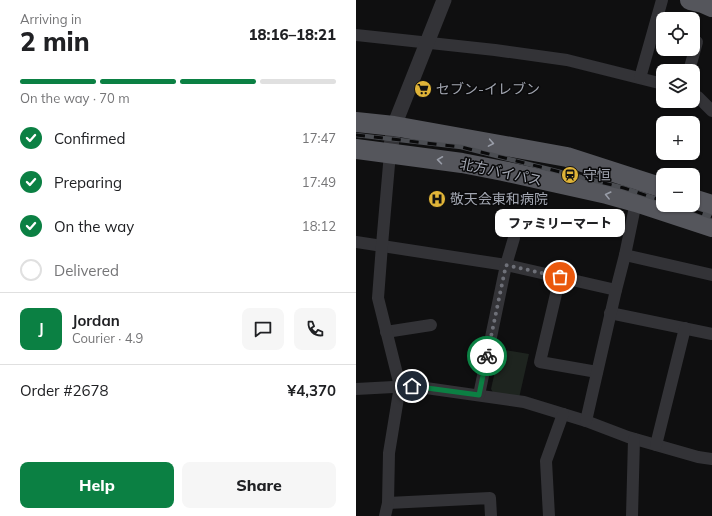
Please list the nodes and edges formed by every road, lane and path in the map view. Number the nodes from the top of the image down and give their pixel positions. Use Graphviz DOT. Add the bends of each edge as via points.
graph roads {
  1 [pos="444,0"];
  2 [pos="662,0"];
  3 [pos="690,0"];
  4 [pos="712,7"];
  5 [pos="356,35"];
  6 [pos="427,43"];
  7 [pos="640,78"];
  8 [pos="656,82"];
  9 [pos="700,99"];
  10 [pos="712,111"];
  11 [pos="356,122"];
  12 [pos="394,126"];
  13 [pos="356,149"];
  14 [pos="390,153"];
  15 [pos="656,186"];
  16 [pos="700,201"];
  17 [pos="636,202"];
  18 [pos="712,205"];
  19 [pos="712,227"];
  20 [pos="514,238"];
  21 [pos="356,242"];
  22 [pos="382,245"];
  23 [pos="625,255"];
  24 [pos="506,265"];
  25 [pos="712,275"];
  26 [pos="560,277"];
  27 [pos="616,290"];
  28 [pos="610,313"];
  29 [pos="432,325"];
  30 [pos="685,328"];
  31 [pos="386,332"];
  32 [pos="712,334"];
  33 [pos="597,372"];
  34 [pos="400,386"];
  35 [pos="356,389"];
  36 [pos="479,395"];
  37 [pos="564,414"];
  38 [pos="586,421"];
  39 [pos="634,439"];
  40 [pos="656,445"];
  41 [pos="712,460"];
  42 [pos="388,503"];
  43 [pos="385,516"];
  44 [pos="491,516"];
  45 [pos="549,516"];
  46 [pos="632,516"];
  1 -- 6 [label="street"];
  2 -- 7 [label="street"];
  3 -- 4 [label="highway"];
  5 -- 6 [label="street"];
  6 -- 7 [label="street" via="567,60"];
  6 -- 12 [label="street"];
  7 -- 8 [label="street"];
  9 -- 10 [label="street"];
  11 -- 12 [label="highway, 北方バイパス"];
  12 -- 14 [label="street"];
  12 -- 15 [label="highway, 北方バイパス, one-way" via="567,156"];
  13 -- 14 [label="highway, 北方バイパス"];
  17 -- 14 [label="highway, 北方バイパス, one-way" via="462,163"];
  14 -- 22 [label="street"];
  16 -- 18 [label="highway"];
  17 -- 19 [label="highway, 北方バイパス"];
  17 -- 23 [label="street"];
  20 -- 24 [label="street"];
  21 -- 22 [label="street"];
  22 -- 24 [label="street"];
  22 -- 31 [label="street" via="378,298"];
  23 -- 25 [label="street"];
  23 -- 27 [label="street"];
  24 -- 26 [label="street"];
  24 -- 36 [label="street"];
  26 -- 27 [label="street"];
  26 -- 33 [label="street" via="540,362"];
  27 -- 28 [label="street"];
  28 -- 30 [label="street"];
  28 -- 33 [label="street"];
  29 -- 31 [label="street"];
  30 -- 32 [label="street"];
  30 -- 40 [label="street"];
  31 -- 34 [label="street"];
  33 -- 38 [label="street"];
  34 -- 35 [label="street"];
  34 -- 36 [label="street"];
  34 -- 42 [label="street" via="388,453"];
  36 -- 37 [label="street" via="524,402"];
  37 -- 38 [label="street"];
  37 -- 45 [label="street" via="546,461"];
  38 -- 39 [label="street"];
  39 -- 40 [label="street"];
  39 -- 46 [label="street"];
  40 -- 41 [label="street"];
  42 -- 43 [label="street"];
  42 -- 44 [label="street" via="490,498"];
}
